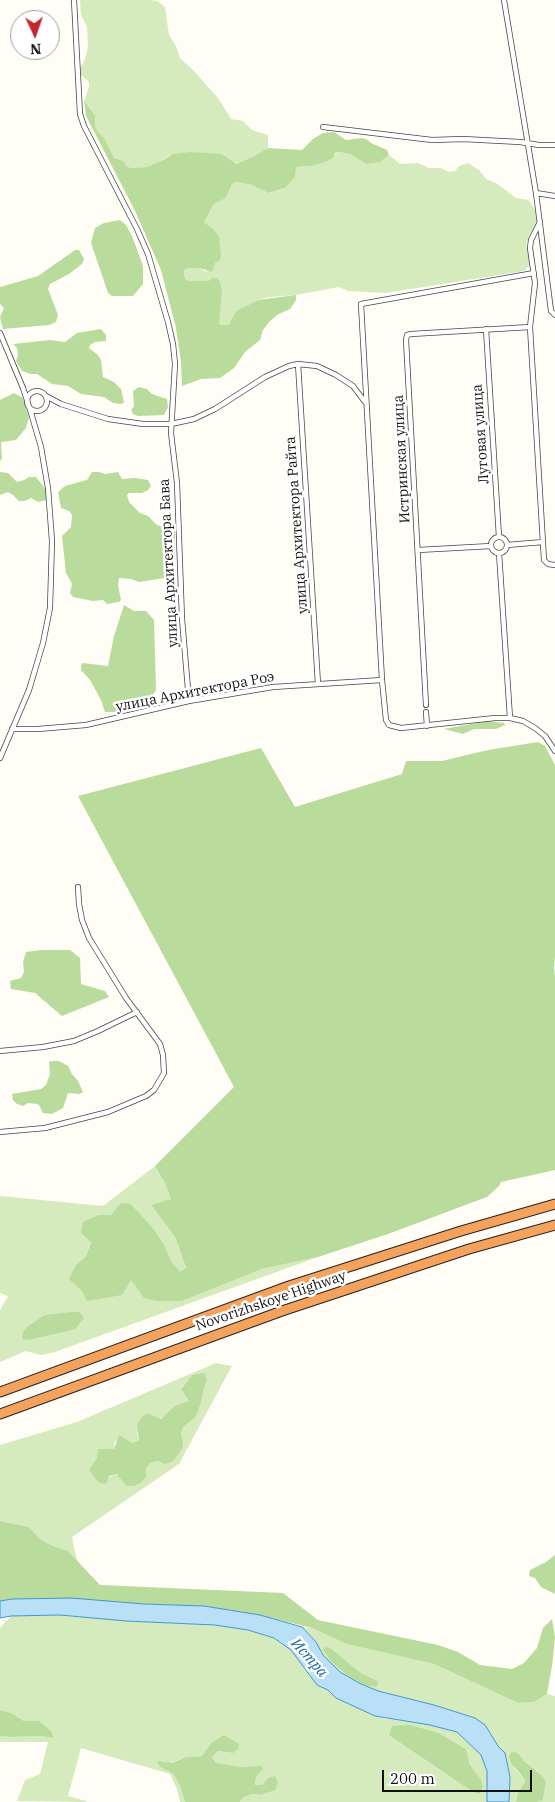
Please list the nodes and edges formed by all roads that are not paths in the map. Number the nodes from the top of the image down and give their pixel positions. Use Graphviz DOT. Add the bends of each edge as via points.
graph roads {
  1 [pos="74,0"];
  2 [pos="504,0"];
  3 [pos="323,126"];
  4 [pos="528,144"];
  5 [pos="555,145"];
  6 [pos="536,193"];
  7 [pos="555,196"];
  8 [pos="540,222"];
  9 [pos="534,273"];
  10 [pos="555,315"];
  11 [pos="530,327"];
  12 [pos="486,329"];
  13 [pos="0,333"];
  14 [pos="298,364"];
  15 [pos="24,388"];
  16 [pos="34,391"];
  17 [pos="46,396"];
  18 [pos="366,403"];
  19 [pos="28,404"];
  20 [pos="61,404"];
  21 [pos="43,409"];
  22 [pos="171,424"];
  23 [pos="36,426"];
  24 [pos="499,537"];
  25 [pos="543,542"];
  26 [pos="507,545"];
  27 [pos="491,546"];
  28 [pos="418,550"];
  29 [pos="499,553"];
  30 [pos="554,565"];
  31 [pos="382,680"];
  32 [pos="318,684"];
  33 [pos="189,701"];
  34 [pos="426,705"];
  35 [pos="426,712"];
  36 [pos="510,718"];
  37 [pos="427,726"];
  38 [pos="12,729"];
  39 [pos="555,750"];
  40 [pos="0,758"];
  41 [pos="78,887"];
  42 [pos="137,1012"];
  43 [pos="0,1052"];
  44 [pos="0,1132"];
  45 [pos="555,1204"];
  46 [pos="555,1225"];
  47 [pos="0,1392"];
  48 [pos="0,1414"];
  1 -- 22 [label="street, улица Архитектора Бава" via="80,114 141,237 168,322 175,364"];
  2 -- 4 [label="street"];
  3 -- 4 [label="street" via="432,140"];
  4 -- 5 [label="street"];
  4 -- 6 [label="street"];
  6 -- 7 [label="street"];
  6 -- 8 [label="street"];
  8 -- 9 [label="street" via="530,248"];
  8 -- 10 [label="street" via="551,311"];
  9 -- 11 [label="street"];
  9 -- 18 [label="street" via="361,304"];
  11 -- 12 [label="street, Истринская улица"];
  11 -- 25 [label="street"];
  12 -- 24 [label="street, Луговая улица"];
  12 -- 28 [label="street, Истринская улица" via="407,336"];
  13 -- 15 [label="street"];
  14 -- 18 [label="street" via="317,366 336,375 352,386"];
  14 -- 22 [label="street" via="265,377 194,419"];
  14 -- 32 [label="street, улица Архитектора Райта"];
  15 -- 16 [label="street"];
  15 -- 19 [label="street"];
  16 -- 17 [label="street"];
  16 -- 19 [label="street"];
  17 -- 20 [label="street"];
  17 -- 21 [label="street" via="48,402"];
  18 -- 31 [label="street"];
  19 -- 21 [label="street" via="35,411"];
  19 -- 23 [label="street"];
  20 -- 21 [label="street"];
  20 -- 22 [label="street" via="132,423"];
  21 -- 23 [label="street" via="37,416"];
  22 -- 33 [label="street, улица Архитектора Бава"];
  23 -- 38 [label="street" via="51,512 50,608 29,690"];
  24 -- 26 [label="street"];
  24 -- 27 [label="street"];
  25 -- 26 [label="street"];
  25 -- 30 [label="street" via="544,560"];
  26 -- 29 [label="street"];
  27 -- 28 [label="street"];
  27 -- 29 [label="street"];
  28 -- 34 [label="street, Истринская улица"];
  29 -- 36 [label="street"];
  31 -- 32 [label="street, улица Архитектора Роэ"];
  31 -- 37 [label="street" via="384,714 389,724 401,728"];
  32 -- 33 [label="street, улица Архитектора Роэ" via="273,687"];
  33 -- 38 [label="street, улица Архитектора Роэ" via="86,725"];
  35 -- 37 [label="street"];
  36 -- 37 [label="street"];
  36 -- 39 [label="street" via="535,728"];
  38 -- 40 [label="street"];
  41 -- 42 [label="street" via="80,912 89,938"];
  42 -- 43 [label="street" via="74,1041"];
  42 -- 44 [label="street" via="160,1044 163,1055 164,1073 154,1090 108,1112 45,1128"];
  45 -- 47 [label="highway, Novorizhskoye Highway" via="289,1286"];
  46 -- 48 [label="highway, Novorizhskoye Highway" via="469,1249 300,1305"];
}
